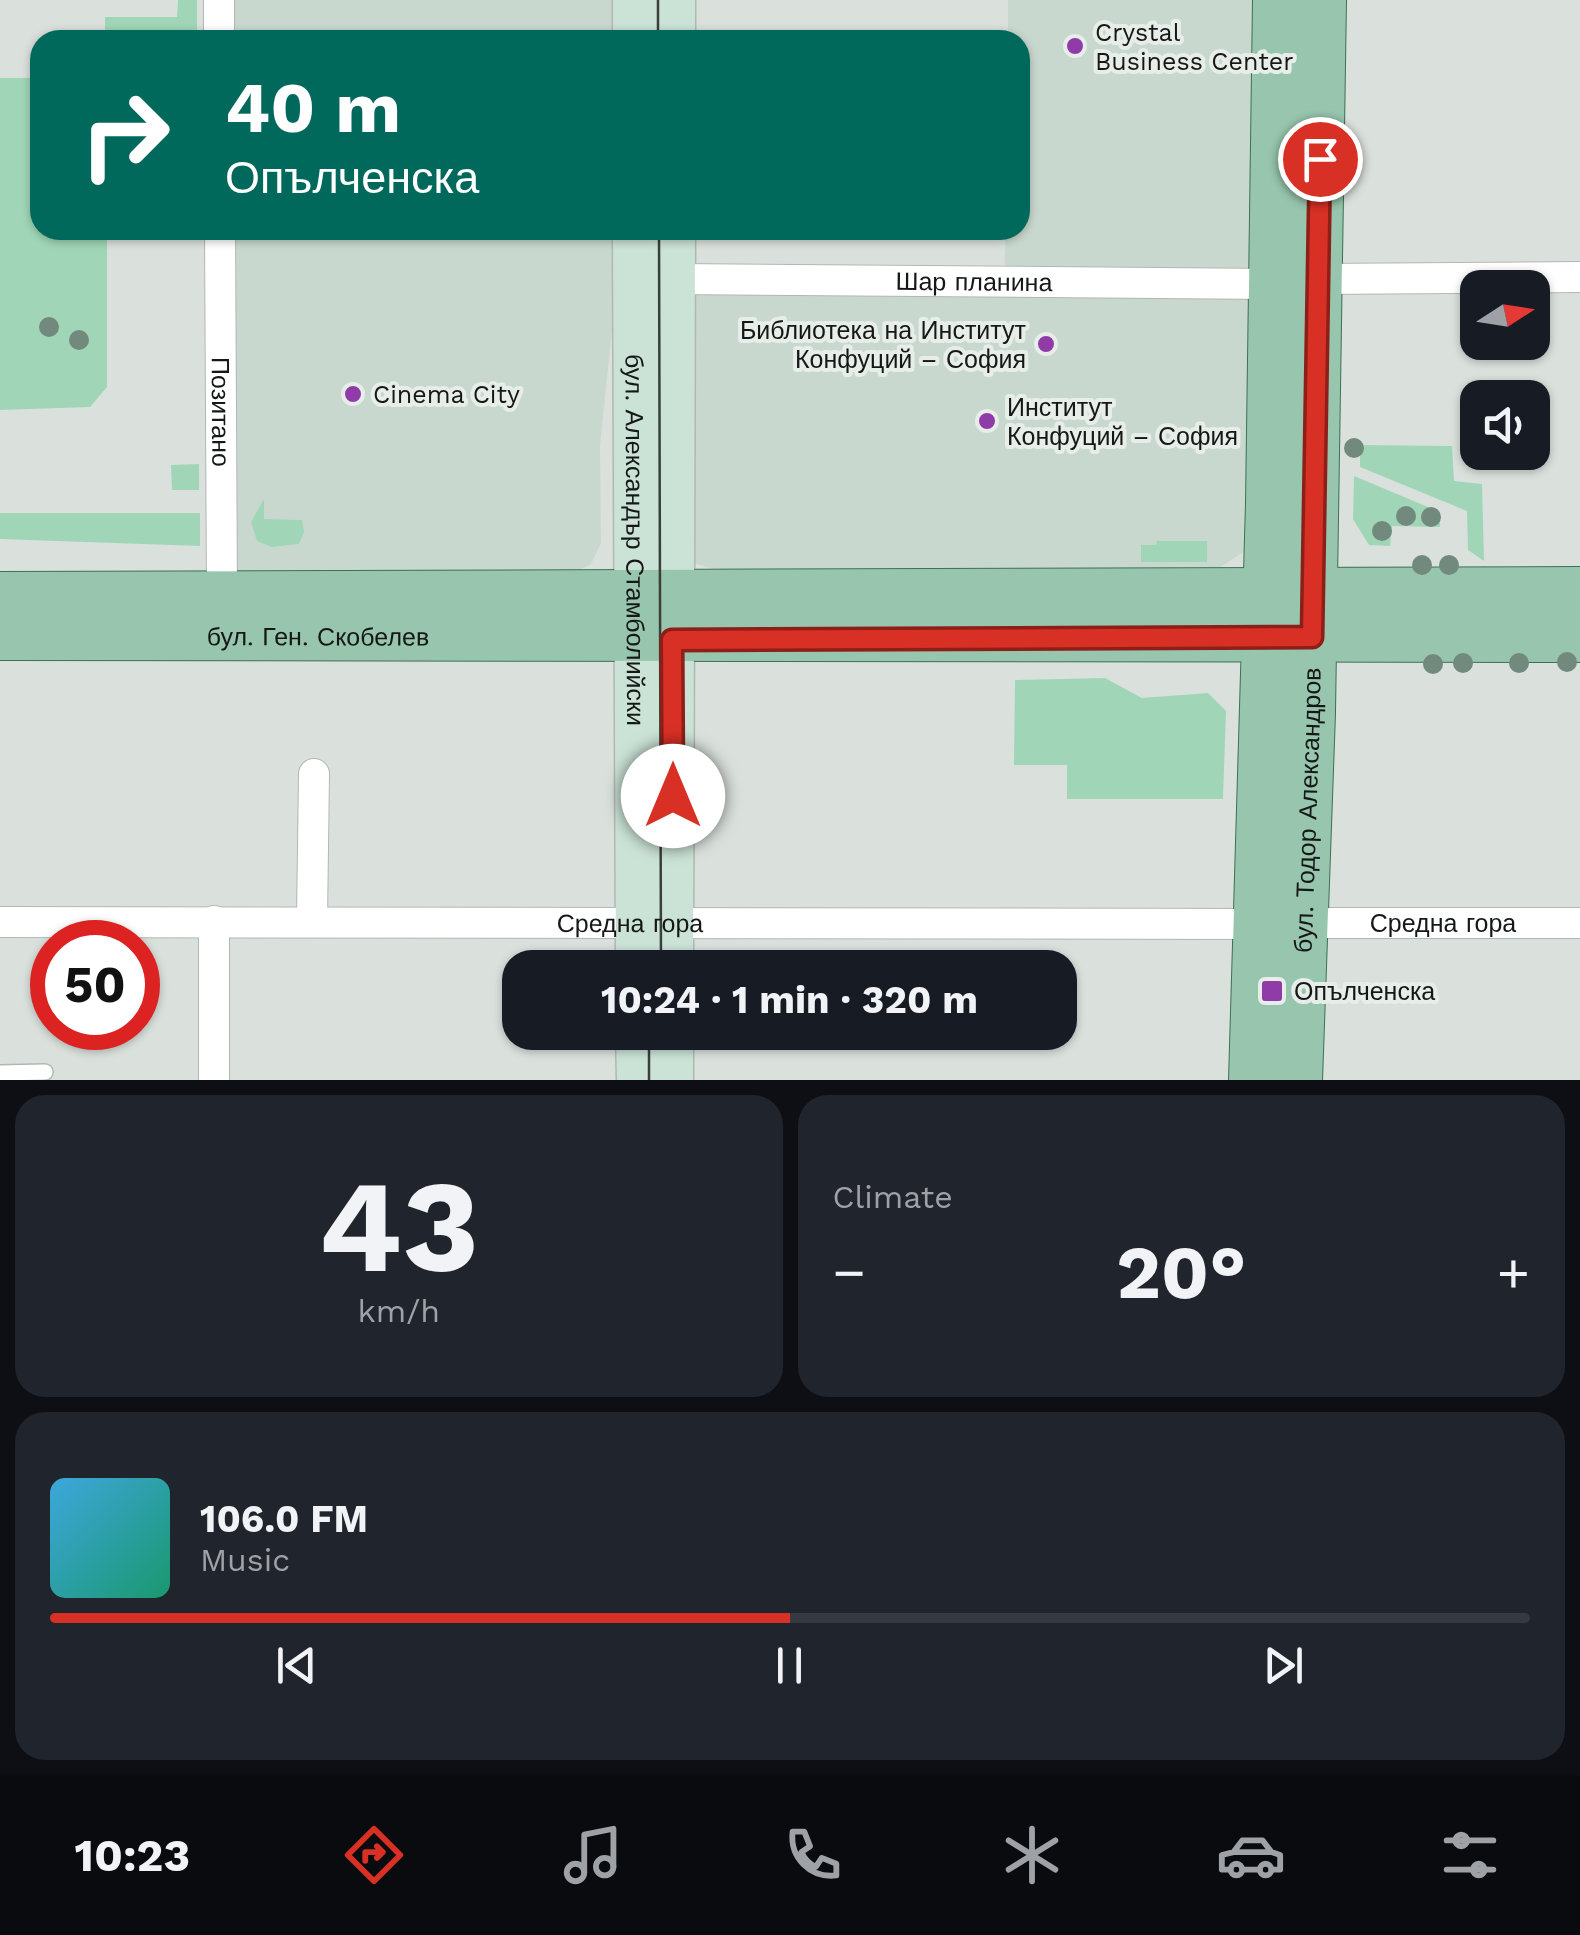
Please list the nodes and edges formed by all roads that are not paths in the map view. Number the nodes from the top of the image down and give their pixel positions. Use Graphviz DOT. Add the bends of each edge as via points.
graph roads {
  1 [pos="219,0"];
  2 [pos="634,0"];
  3 [pos="674,0"];
  4 [pos="1277,0"];
  5 [pos="1322,0"];
  6 [pos="219,30"];
  7 [pos="634,30"];
  8 [pos="674,30"];
  9 [pos="220,240"];
  10 [pos="635,240"];
  11 [pos="674,240"];
  12 [pos="1580,277"];
  13 [pos="674,279"];
  14 [pos="1296,281"];
  15 [pos="1580,591"];
  16 [pos="0,596"];
  17 [pos="222,596"];
  18 [pos="1290,614"];
  19 [pos="654,617"];
  20 [pos="0,636"];
  21 [pos="1580,638"];
  22 [pos="314,774"];
  23 [pos="312,920"];
  24 [pos="654,921"];
  25 [pos="0,922"];
  26 [pos="214,922"];
  27 [pos="1282,923"];
  28 [pos="1580,923"];
  29 [pos="644,950"];
  30 [pos="665,950"];
  31 [pos="638,1050"];
  32 [pos="672,1050"];
  33 [pos="45,1072"];
  34 [pos="0,1073"];
  35 [pos="214,1080"];
  36 [pos="638,1080"];
  37 [pos="672,1080"];
  38 [pos="1253,1080"];
  39 [pos="1298,1080"];
  1 -- 6 [label="street"];
  2 -- 7 [label="main road"];
  3 -- 8 [label="main road"];
  4 -- 14 [label="main road, бул. Тодор Александров"];
  5 -- 14 [label="main road, бул. Тодор Александров"];
  9 -- 17 [label="street, Позитано"];
  10 -- 19 [label="main road, бул. Александър Стамболийски"];
  11 -- 13 [label="main road, бул. Александър Стамболийски"];
  12 -- 14 [label="street, Шар планина"];
  13 -- 14 [label="street, Шар планина"];
  13 -- 19 [label="main road, бул. Александър Стамболийски"];
  14 -- 18 [label="main road, бул. Тодор Александров"];
  15 -- 18 [label="main road"];
  16 -- 17 [label="main road, бул. Ген. Скобелев"];
  17 -- 19 [label="main road, бул. Ген. Скобелев"];
  18 -- 19 [label="main road"];
  18 -- 21 [label="main road"];
  18 -- 27 [label="main road, бул. Тодор Александров"];
  19 -- 20 [label="main road, бул. Ген. Скобелев"];
  19 -- 24 [label="main road, бул. Александър Стамболийски"];
  22 -- 23 [label="street"];
  23 -- 24 [label="street, Средна гора"];
  23 -- 26 [label="street, Средна гора"];
  24 -- 27 [label="street, Средна гора"];
  24 -- 29 [label="main road, бул. Александър Стамболийски"];
  24 -- 30 [label="main road, бул. Александър Стамболийски"];
  25 -- 26 [label="street, Средна гора"];
  26 -- 35 [label="street"];
  27 -- 28 [label="street, Средна гора"];
  27 -- 38 [label="main road, бул. Тодор Александров"];
  27 -- 39 [label="main road, бул. Тодор Александров"];
  31 -- 36 [label="main road"];
  32 -- 37 [label="main road"];
  33 -- 34 [label="lane"];
}
